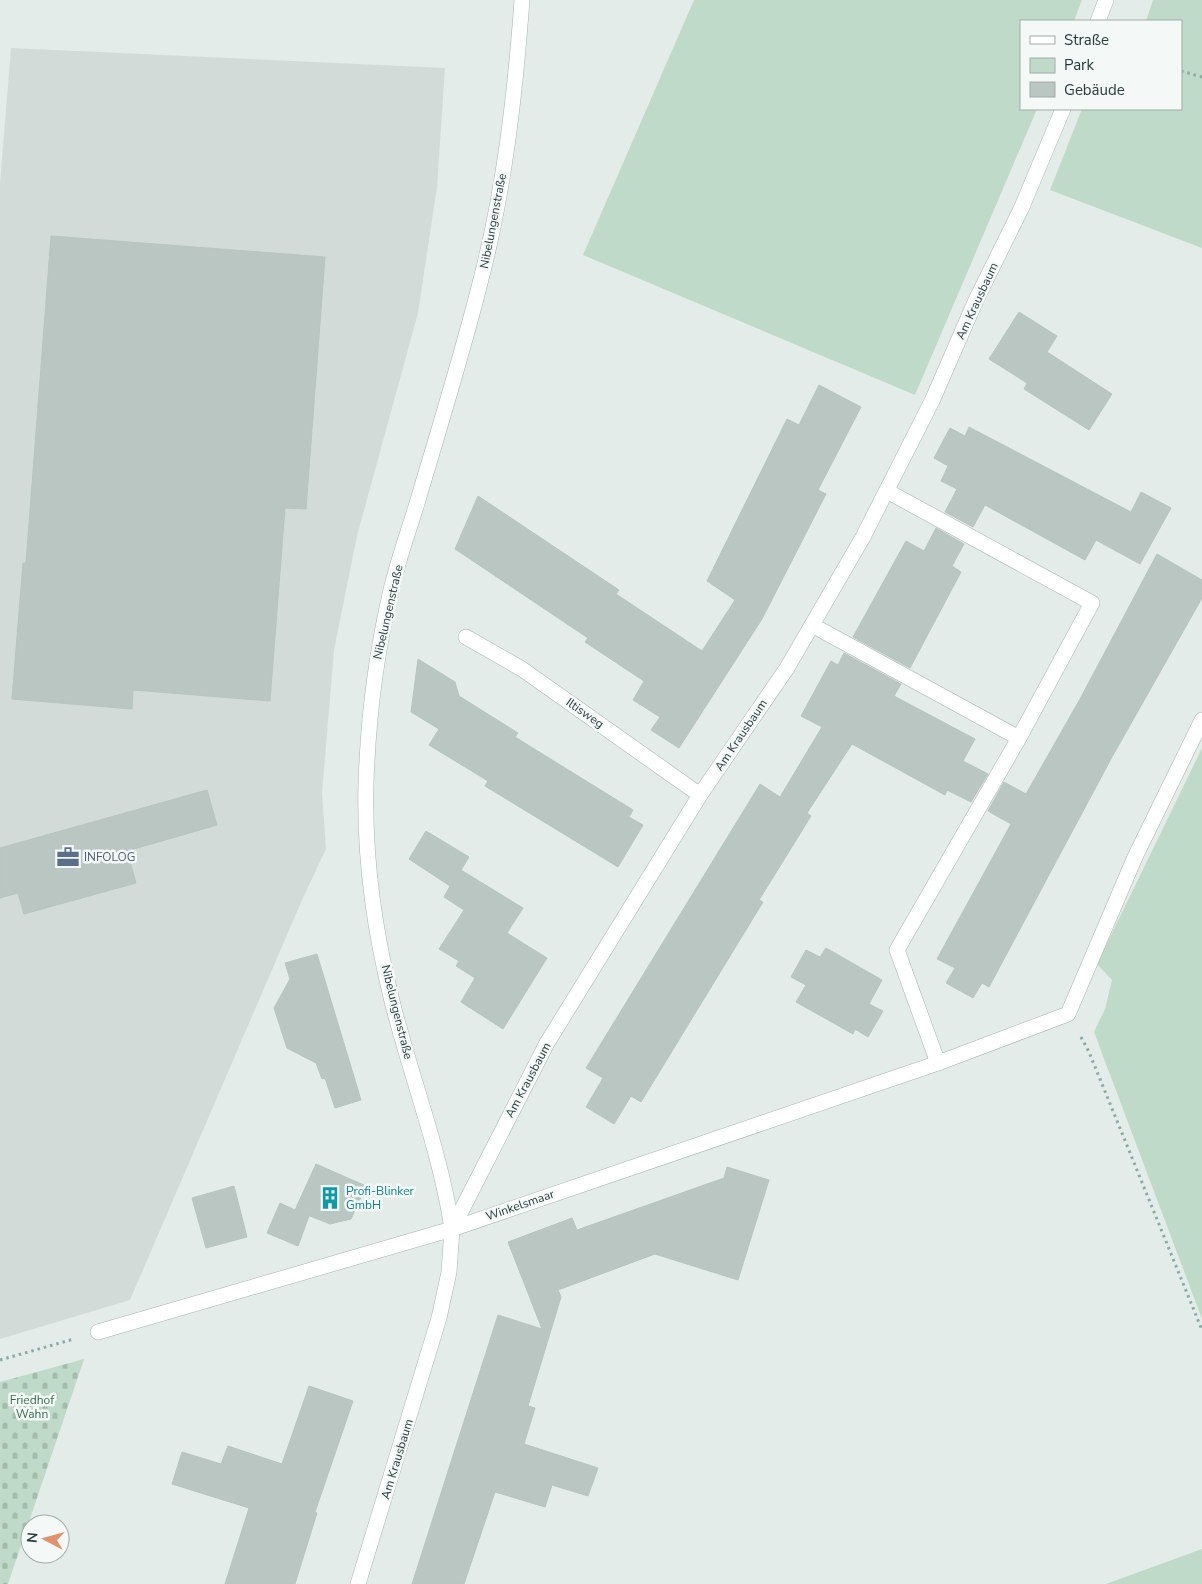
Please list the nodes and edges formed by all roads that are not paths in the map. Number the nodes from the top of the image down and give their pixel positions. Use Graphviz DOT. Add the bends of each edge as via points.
graph roads {
  1 [pos="522,0"];
  2 [pos="1106,0"];
  3 [pos="1098,20"];
  4 [pos="1063,110"];
  5 [pos="887,491"];
  6 [pos="812,625"];
  7 [pos="466,637"];
  8 [pos="1202,720"];
  9 [pos="1018,738"];
  10 [pos="700,795"];
  11 [pos="938,1063"];
  12 [pos="452,1229"];
  13 [pos="98,1332"];
  14 [pos="358,1584"];
  1 -- 12 [label="street, Nibelungenstraße" via="518,65 501,190 470,323 392,587 373,684 368,742 366,830 371,892 390,996 444,1181"];
  2 -- 3 [label="street"];
  4 -- 5 [label="street, Am Krausbaum" via="1021,209"];
  5 -- 6 [label="street, Am Krausbaum"];
  5 -- 9 [label="street" via="1092,603"];
  6 -- 9 [label="street"];
  6 -- 10 [label="street, Am Krausbaum" via="787,668"];
  7 -- 10 [label="street, Iltisweg" via="522,669"];
  8 -- 11 [label="street, Winkelsmaar" via="1135,857 1068,1014"];
  9 -- 11 [label="street" via="897,950"];
  10 -- 12 [label="street, Am Krausbaum" via="547,1043"];
  11 -- 12 [label="street, Winkelsmaar"];
  12 -- 13 [label="street, Winkelsmaar"];
  12 -- 14 [label="street, Am Krausbaum" via="449,1272 439,1318"];
}
